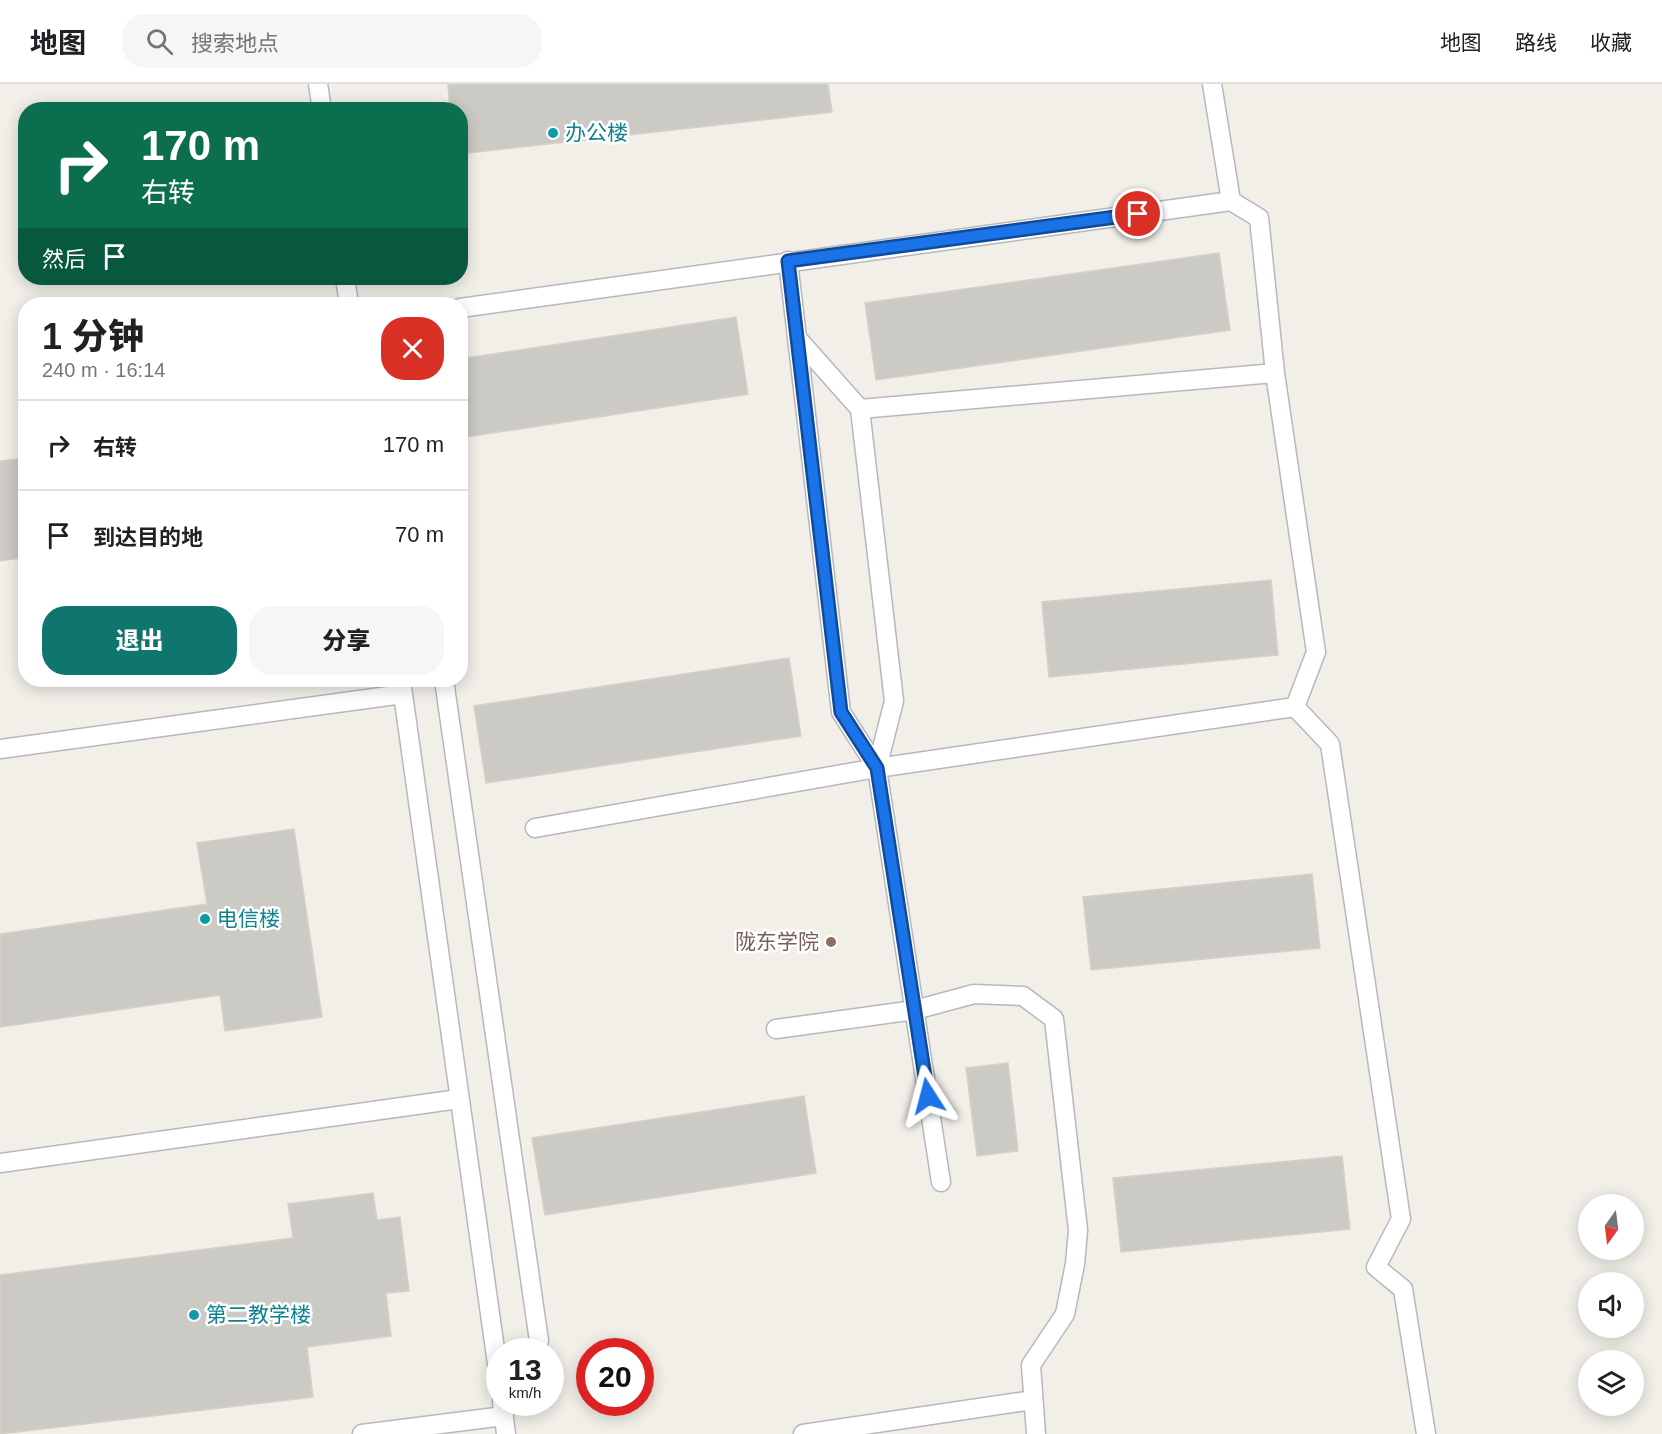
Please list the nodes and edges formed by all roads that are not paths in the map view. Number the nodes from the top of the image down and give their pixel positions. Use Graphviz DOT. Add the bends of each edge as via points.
graph roads {
  1 [pos="318,84"];
  2 [pos="1212,84"];
  3 [pos="321,102"];
  4 [pos="1231,201"];
  5 [pos="788,261"];
  6 [pos="468,307"];
  7 [pos="797,338"];
  8 [pos="1275,373"];
  9 [pos="860,409"];
  10 [pos="402,687"];
  11 [pos="445,687"];
  12 [pos="1295,707"];
  13 [pos="0,749"];
  14 [pos="877,768"];
  15 [pos="535,828"];
  16 [pos="915,1010"];
  17 [pos="776,1029"];
  18 [pos="459,1099"];
  19 [pos="0,1163"];
  20 [pos="941,1182"];
  21 [pos="493,1338"];
  22 [pos="539,1338"];
  23 [pos="1033,1400"];
  24 [pos="504,1418"];
  25 [pos="362,1434"];
  26 [pos="803,1434"];
  27 [pos="1036,1434"];
  28 [pos="1426,1434"];
  1 -- 3 [label="lane"];
  2 -- 4 [label="lane"];
  4 -- 5 [label="lane"];
  4 -- 8 [label="lane" via="1259,218"];
  5 -- 6 [label="lane"];
  5 -- 7 [label="lane"];
  7 -- 9 [label="lane"];
  7 -- 14 [label="lane" via="841,712"];
  8 -- 9 [label="lane"];
  8 -- 12 [label="lane" via="1316,652"];
  9 -- 14 [label="lane" via="894,701"];
  10 -- 13 [label="lane"];
  10 -- 18 [label="lane"];
  11 -- 22 [label="lane"];
  12 -- 14 [label="lane"];
  12 -- 28 [label="lane" via="1330,744 1401,1219 1376,1267 1403,1289"];
  14 -- 15 [label="lane"];
  14 -- 16 [label="lane"];
  16 -- 17 [label="lane"];
  16 -- 20 [label="lane"];
  16 -- 23 [label="lane" via="974,994 1023,996 1054,1019 1077,1241 1076,1264 1065,1314 1031,1365"];
  18 -- 19 [label="lane"];
  18 -- 21 [label="lane"];
  23 -- 26 [label="lane"];
  23 -- 27 [label="lane"];
  24 -- 25 [label="lane"];
}
